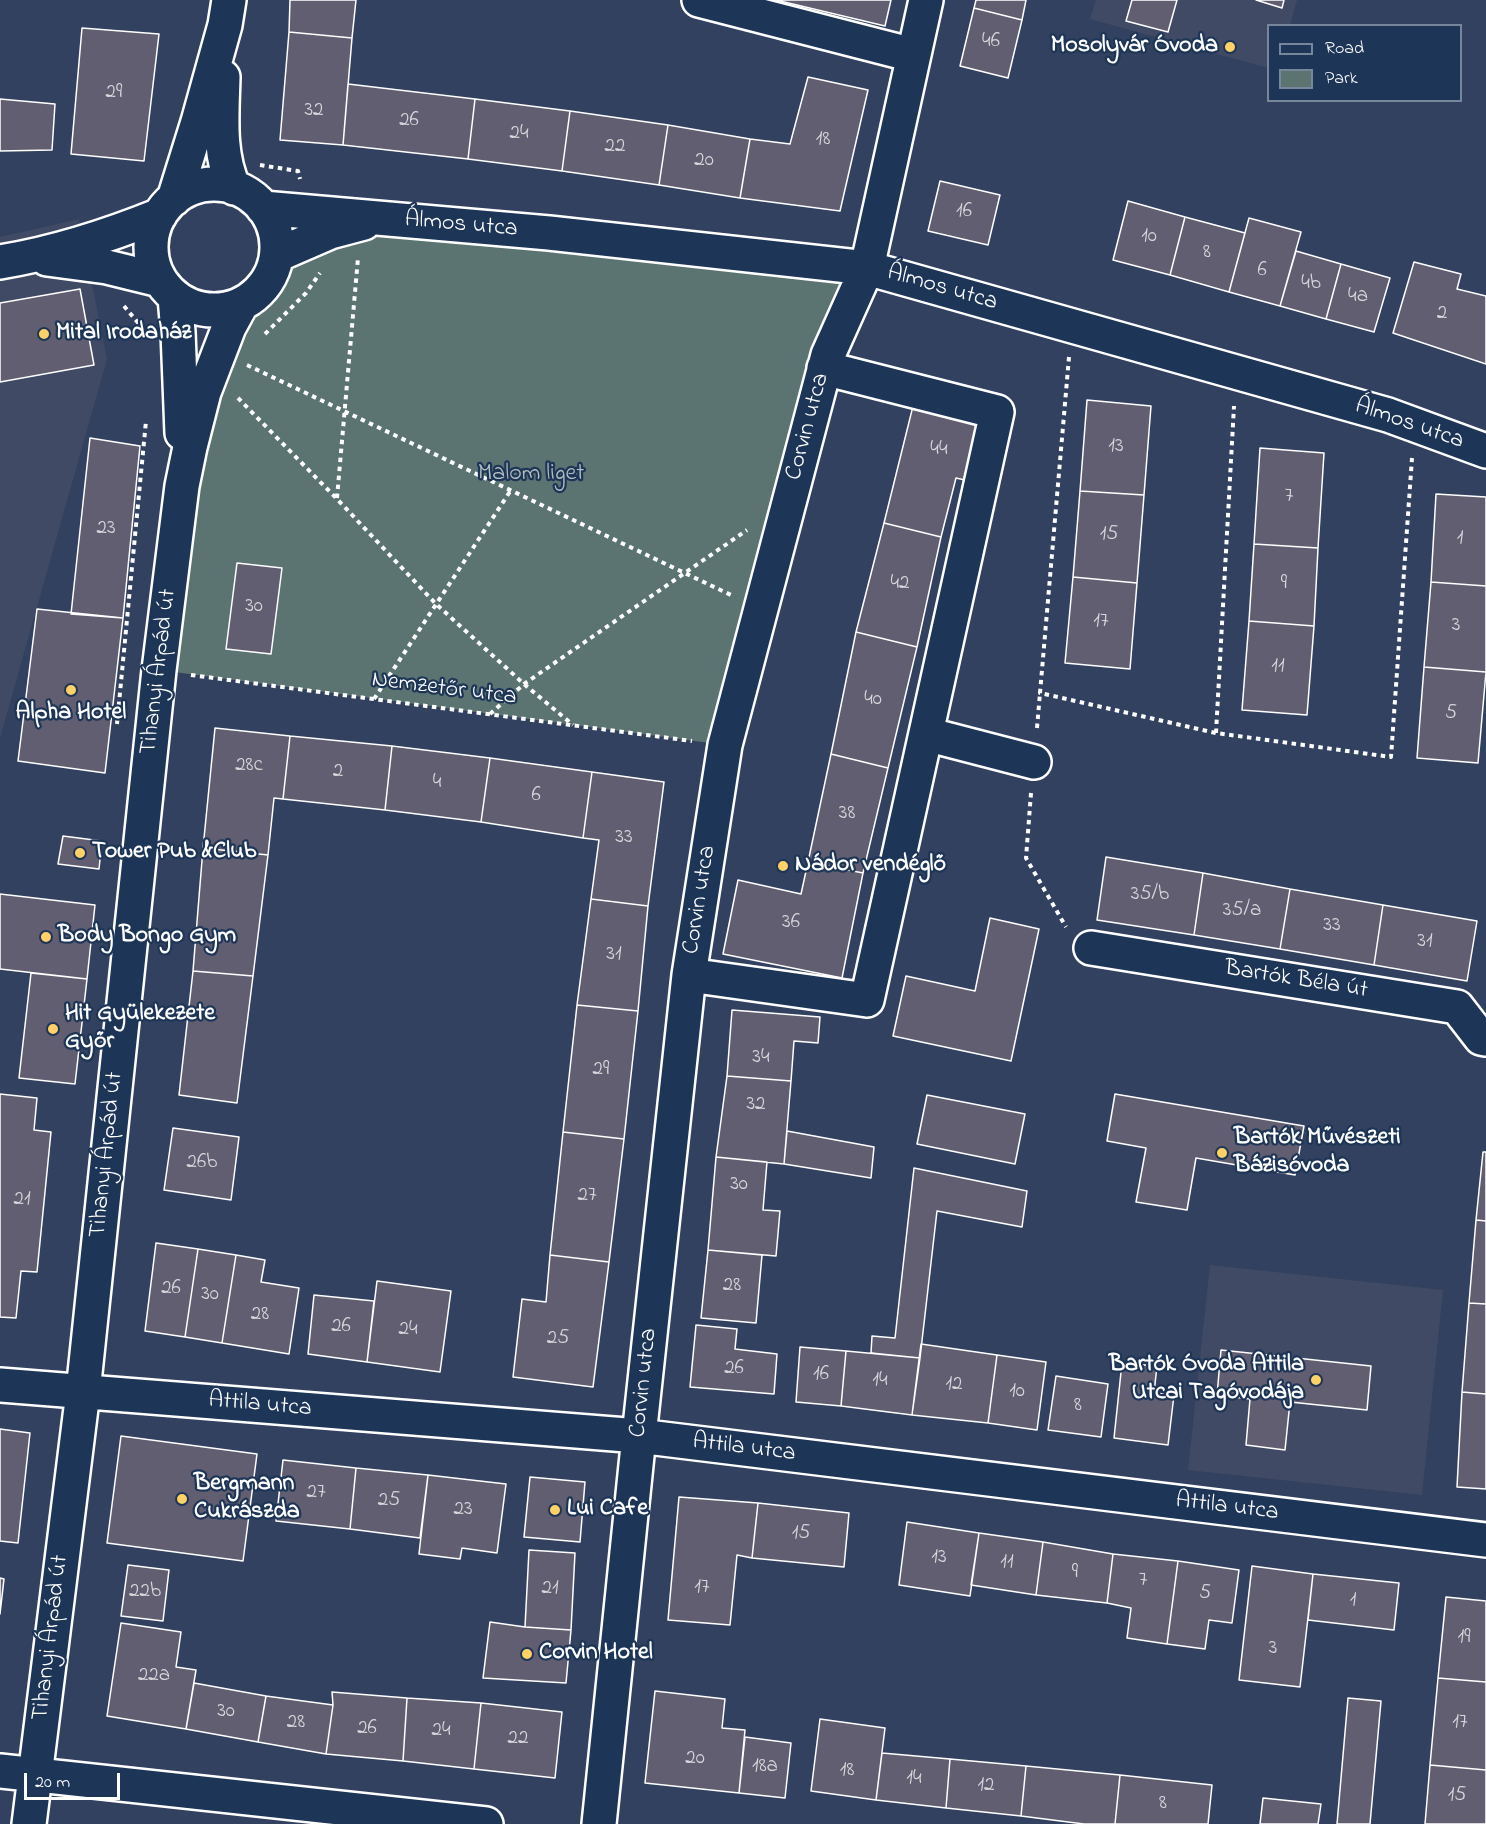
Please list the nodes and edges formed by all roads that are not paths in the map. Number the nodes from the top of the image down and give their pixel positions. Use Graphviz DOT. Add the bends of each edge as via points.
graph roads {
  1 [pos="699,0"];
  2 [pos="926,0"];
  3 [pos="227,12"];
  4 [pos="913,55"];
  5 [pos="234,188"];
  6 [pos="167,207"];
  7 [pos="263,208"];
  8 [pos="380,219"];
  9 [pos="277,255"];
  10 [pos="15,260"];
  11 [pos="867,268"];
  12 [pos="167,288"];
  13 [pos="241,304"];
  14 [pos="824,368"];
  15 [pos="1486,451"];
  16 [pos="182,486"];
  17 [pos="926,734"];
  18 [pos="1034,762"];
  19 [pos="1092,948"];
  20 [pos="689,975"];
  21 [pos="1486,1039"];
  22 [pos="0,1385"];
  23 [pos="83,1392"];
  24 [pos="639,1437"];
  25 [pos="1486,1540"];
  26 [pos="0,1771"];
  27 [pos="36,1774"];
  28 [pos="29,1824"];
  29 [pos="486,1824"];
  30 [pos="599,1824"];
  1 -- 4 [label="street"];
  2 -- 4 [label="street, Corvin utca"];
  3 -- 5 [label="street, Tihanyi Árpád út" via="223,149"];
  3 -- 6 [label="street, Tihanyi Árpád út" via="195,133"];
  4 -- 11 [label="street, Corvin utca"];
  5 -- 6 [label="street" via="202,185"];
  5 -- 7 [label="street"];
  6 -- 10 [label="street" via="98,238"];
  6 -- 12 [label="street, Tihanyi Árpád út" via="153,231 151,247 153,264"];
  7 -- 8 [label="street, Álmos utca"];
  7 -- 9 [label="street" via="277,238"];
  8 -- 9 [label="street, Álmos utca" via="330,232"];
  8 -- 11 [label="street, Álmos utca"];
  9 -- 13 [label="street, Tihanyi Árpád út" via="271,276 258,293"];
  10 -- 12 [label="street" via="107,267"];
  11 -- 14 [label="street, Corvin utca"];
  11 -- 15 [label="street, Álmos utca" via="1388,415"];
  12 -- 13 [label="street, Tihanyi Árpád út" via="190,305 207,310"];
  12 -- 16 [label="street, Tihanyi Árpád út" via="182,396"];
  13 -- 16 [label="street, Tihanyi Árpád út" via="204,392"];
  14 -- 17 [label="street" via="997,411"];
  14 -- 20 [label="street, Corvin utca" via="725,745"];
  16 -- 23 [label="street, Tihanyi Árpád út"];
  17 -- 18 [label="street"];
  17 -- 20 [label="street" via="867,1000"];
  19 -- 21 [label="street, Bartók Béla út" via="1457,1007 1480,1038"];
  20 -- 24 [label="street, Corvin utca"];
  22 -- 23 [label="street, Attila utca"];
  23 -- 24 [label="street, Attila utca"];
  23 -- 27 [label="street, Tihanyi Árpád út"];
  24 -- 25 [label="street, Attila utca"];
  24 -- 30 [label="street, Corvin utca"];
  26 -- 27 [label="street"];
  27 -- 28 [label="street, Tihanyi Árpád út"];
  27 -- 29 [label="street"];
}
